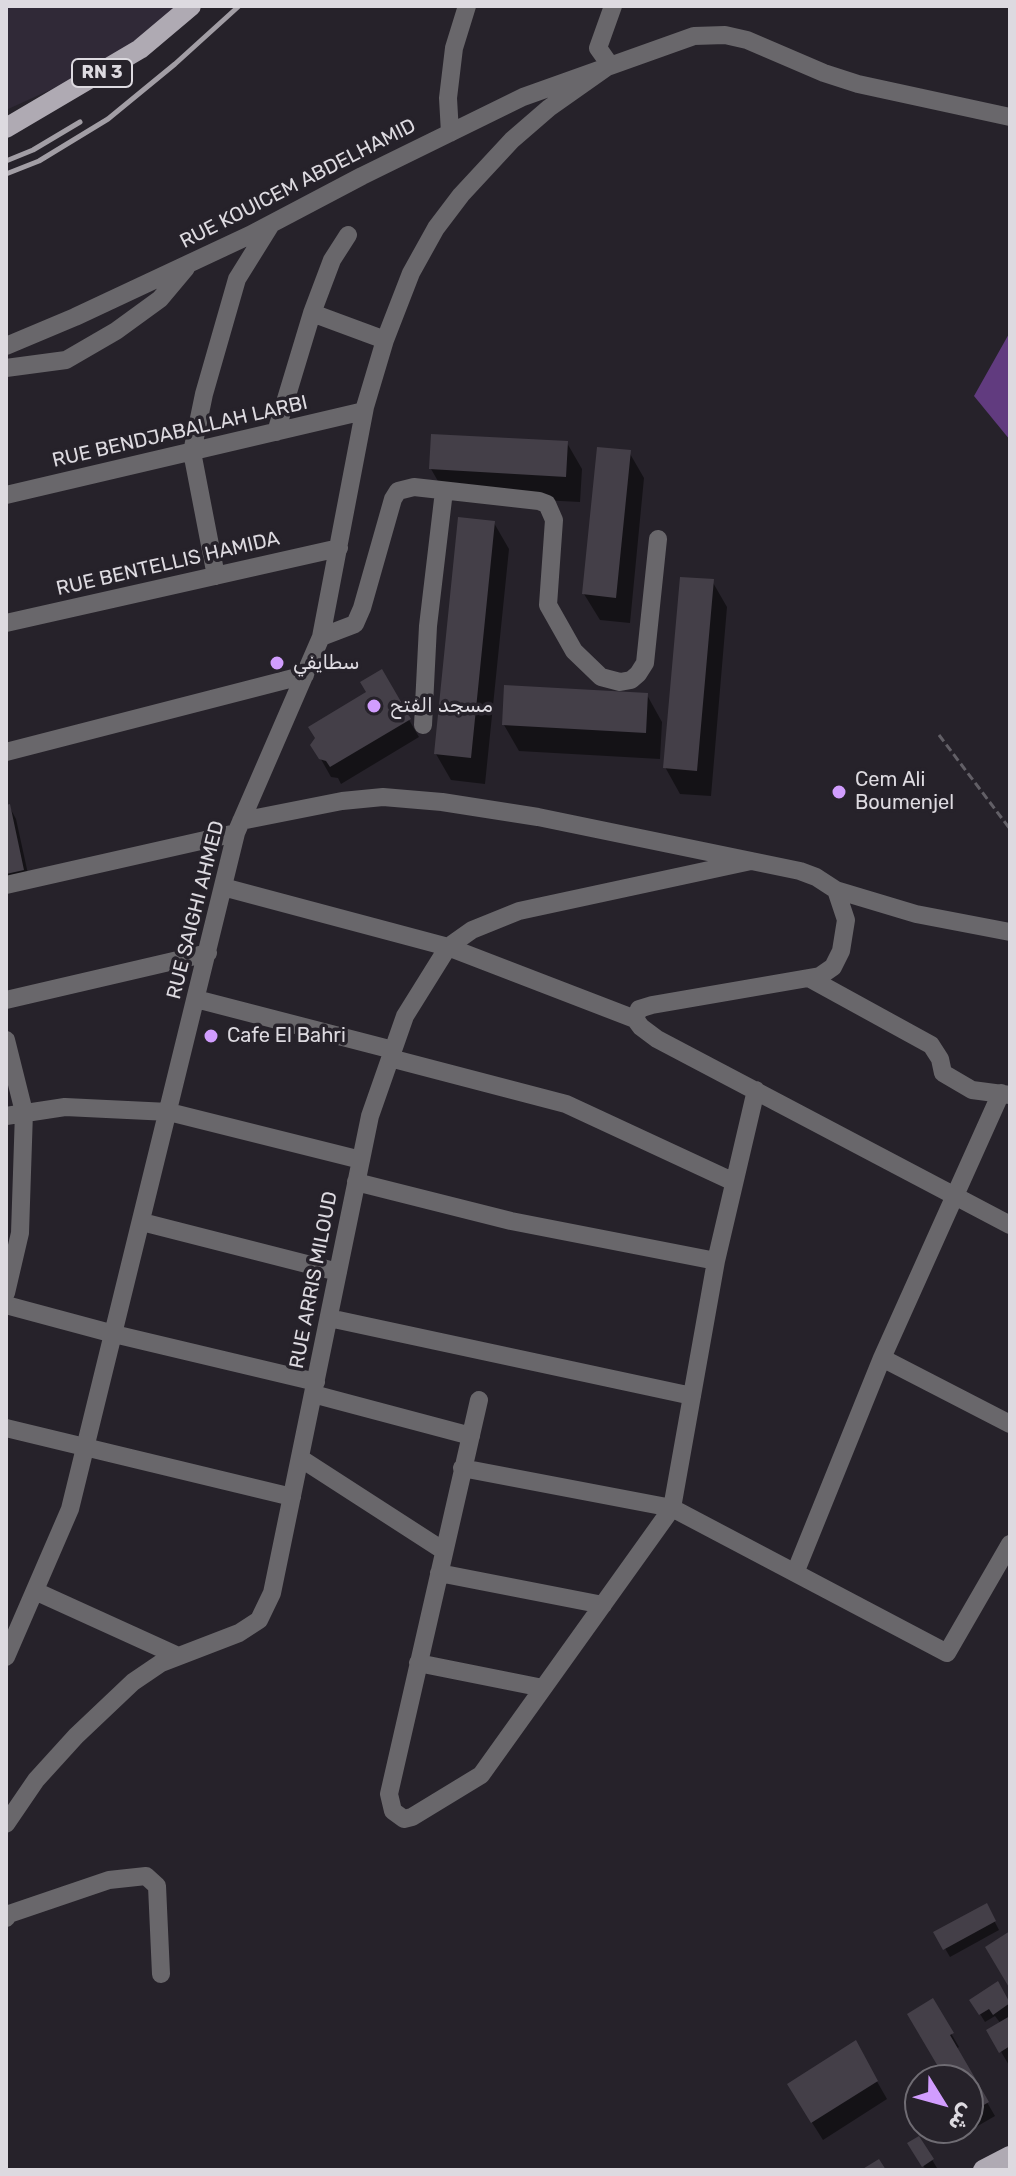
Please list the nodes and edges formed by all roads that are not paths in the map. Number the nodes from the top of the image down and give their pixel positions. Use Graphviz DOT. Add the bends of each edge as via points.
graph roads {
  1 [pos="191,6"];
  2 [pos="467,6"];
  3 [pos="613,6"];
  4 [pos="610,65"];
  5 [pos="1008,115"];
  6 [pos="6,128"];
  7 [pos="450,133"];
  8 [pos="271,224"];
  9 [pos="348,235"];
  10 [pos="189,264"];
  11 [pos="312,313"];
  12 [pos="385,340"];
  13 [pos="6,346"];
  14 [pos="6,368"];
  15 [pos="364,411"];
  16 [pos="276,432"];
  17 [pos="192,452"];
  18 [pos="444,491"];
  19 [pos="6,495"];
  20 [pos="658,539"];
  21 [pos="339,548"];
  22 [pos="216,576"];
  23 [pos="6,623"];
  24 [pos="321,637"];
  25 [pos="305,675"];
  26 [pos="423,725"];
  27 [pos="6,752"];
  28 [pos="238,827"];
  29 [pos="751,861"];
  30 [pos="6,885"];
  31 [pos="223,887"];
  32 [pos="836,890"];
  33 [pos="1010,932"];
  34 [pos="448,947"];
  35 [pos="208,953"];
  36 [pos="809,978"];
  37 [pos="196,999"];
  38 [pos="6,1000"];
  39 [pos="635,1019"];
  40 [pos="6,1040"];
  41 [pos="392,1054"];
  42 [pos="756,1090"];
  43 [pos="1006,1094"];
  44 [pos="169,1112"];
  45 [pos="15,1114"];
  46 [pos="361,1160"];
  47 [pos="356,1182"];
  48 [pos="734,1182"];
  49 [pos="955,1196"];
  50 [pos="142,1222"];
  51 [pos="1010,1225"];
  52 [pos="716,1261"];
  53 [pos="338,1272"];
  54 [pos="6,1293"];
  55 [pos="6,1305"];
  56 [pos="329,1318"];
  57 [pos="114,1334"];
  58 [pos="882,1358"];
  59 [pos="314,1388"];
  60 [pos="692,1396"];
  61 [pos="479,1400"];
  62 [pos="1010,1424"];
  63 [pos="6,1428"];
  64 [pos="471,1436"];
  65 [pos="86,1446"];
  66 [pos="300,1458"];
  67 [pos="462,1468"];
  68 [pos="292,1497"];
  69 [pos="672,1508"];
  70 [pos="1010,1544"];
  71 [pos="444,1551"];
  72 [pos="439,1573"];
  73 [pos="795,1573"];
  74 [pos="35,1591"];
  75 [pos="603,1605"];
  76 [pos="178,1656"];
  77 [pos="6,1657"];
  78 [pos="418,1663"];
  79 [pos="543,1688"];
  80 [pos="6,1824"];
  81 [pos="6,1918"];
  82 [pos="161,1974"];
  83 [pos="1010,2156"];
  84 [pos="983,2170"];
  1 -- 6 [label="main road, RN 3" via="140,49"];
  2 -- 7 [label="street" via="454,48"];
  3 -- 4 [label="street" via="598,48"];
  4 -- 5 [label="street" via="694,36 725,35 858,84"];
  4 -- 7 [label="street, RUE KOUICEM ABDELHAMID" via="523,97"];
  4 -- 12 [label="street, RUE SAIGHI AHMED" via="528,125 461,195 411,273"];
  7 -- 8 [label="street, RUE KOUICEM ABDELHAMID"];
  8 -- 10 [label="street, RUE KOUICEM ABDELHAMID"];
  8 -- 17 [label="street" via="237,279"];
  9 -- 11 [label="street" via="332,260"];
  10 -- 13 [label="street, RUE KOUICEM ABDELHAMID"];
  10 -- 14 [label="street" via="160,299 66,360"];
  11 -- 12 [label="street"];
  11 -- 16 [label="street"];
  12 -- 15 [label="street, RUE SAIGHI AHMED"];
  15 -- 16 [label="street, RUE BENDJABALLAH LARBI"];
  15 -- 21 [label="street, RUE SAIGHI AHMED"];
  16 -- 17 [label="street, RUE BENDJABALLAH LARBI"];
  17 -- 19 [label="street, RUE BENDJABALLAH LARBI"];
  17 -- 22 [label="street"];
  18 -- 20 [label="street" via="547,504 554,520 548,605 574,651 601,677 620,682 638,674 645,663"];
  18 -- 24 [label="street" via="398,491 355,624"];
  18 -- 26 [label="street"];
  21 -- 22 [label="street, RUE BENTELLIS HAMIDA"];
  21 -- 24 [label="street, RUE SAIGHI AHMED"];
  22 -- 23 [label="street, RUE BENTELLIS HAMIDA"];
  24 -- 25 [label="street, RUE SAIGHI AHMED"];
  25 -- 27 [label="street"];
  25 -- 28 [label="street, RUE SAIGHI AHMED"];
  28 -- 29 [label="street" via="342,801 383,797 538,817"];
  28 -- 30 [label="street"];
  28 -- 31 [label="street, RUE SAIGHI AHMED"];
  29 -- 32 [label="street" via="800,871"];
  29 -- 34 [label="street, RUE ARRIS MILOUD" via="519,911 472,930"];
  31 -- 34 [label="street"];
  31 -- 35 [label="street, RUE SAIGHI AHMED"];
  32 -- 33 [label="street" via="916,914"];
  32 -- 36 [label="street" via="846,920 841,951 833,967"];
  34 -- 39 [label="street"];
  34 -- 41 [label="street, RUE ARRIS MILOUD" via="405,1016"];
  35 -- 37 [label="street, RUE SAIGHI AHMED"];
  35 -- 38 [label="street"];
  36 -- 39 [label="street" via="652,1005 639,1009"];
  36 -- 43 [label="street" via="931,1045 943,1073 972,1090"];
  37 -- 41 [label="street"];
  37 -- 44 [label="street, RUE SAIGHI AHMED"];
  39 -- 42 [label="street" via="657,1039"];
  40 -- 45 [label="street"];
  41 -- 46 [label="street, RUE ARRIS MILOUD"];
  41 -- 48 [label="street" via="566,1104"];
  42 -- 48 [label="street"];
  42 -- 49 [label="street"];
  43 -- 49 [label="street"];
  44 -- 45 [label="street" via="65,1107"];
  44 -- 46 [label="street"];
  44 -- 50 [label="street, RUE SAIGHI AHMED"];
  45 -- 54 [label="street" via="20,1233"];
  46 -- 47 [label="street, RUE ARRIS MILOUD"];
  47 -- 52 [label="street" via="511,1221"];
  47 -- 53 [label="street, RUE ARRIS MILOUD"];
  48 -- 52 [label="street"];
  49 -- 51 [label="street"];
  49 -- 58 [label="street"];
  50 -- 53 [label="street"];
  50 -- 57 [label="street, RUE SAIGHI AHMED"];
  52 -- 60 [label="street"];
  53 -- 56 [label="street, RUE ARRIS MILOUD"];
  55 -- 57 [label="street"];
  56 -- 59 [label="street, RUE ARRIS MILOUD"];
  56 -- 60 [label="street"];
  57 -- 59 [label="street"];
  57 -- 65 [label="street, RUE SAIGHI AHMED"];
  58 -- 62 [label="street"];
  58 -- 73 [label="street"];
  59 -- 64 [label="street"];
  59 -- 66 [label="street, RUE ARRIS MILOUD"];
  60 -- 69 [label="street"];
  61 -- 64 [label="street"];
  63 -- 65 [label="street"];
  64 -- 67 [label="street"];
  65 -- 68 [label="street"];
  65 -- 74 [label="street, RUE SAIGHI AHMED" via="70,1509"];
  66 -- 68 [label="street, RUE ARRIS MILOUD"];
  66 -- 71 [label="street"];
  67 -- 69 [label="street"];
  67 -- 71 [label="street"];
  68 -- 76 [label="street, RUE ARRIS MILOUD" via="272,1593 259,1620"];
  69 -- 73 [label="street"];
  69 -- 75 [label="street"];
  70 -- 73 [label="street" via="947,1653"];
  71 -- 72 [label="street"];
  72 -- 75 [label="street"];
  72 -- 78 [label="street"];
  74 -- 76 [label="street"];
  74 -- 77 [label="street, RUE SAIGHI AHMED"];
  75 -- 79 [label="street"];
  76 -- 80 [label="street, RUE ARRIS MILOUD" via="133,1682 76,1736"];
  78 -- 79 [label="street"];
  78 -- 79 [label="street" via="389,1794 393,1811 404,1819 481,1775"];
  81 -- 82 [label="street" via="109,1880 146,1876 157,1886"];
  83 -- 84 [label="main road"];
}
